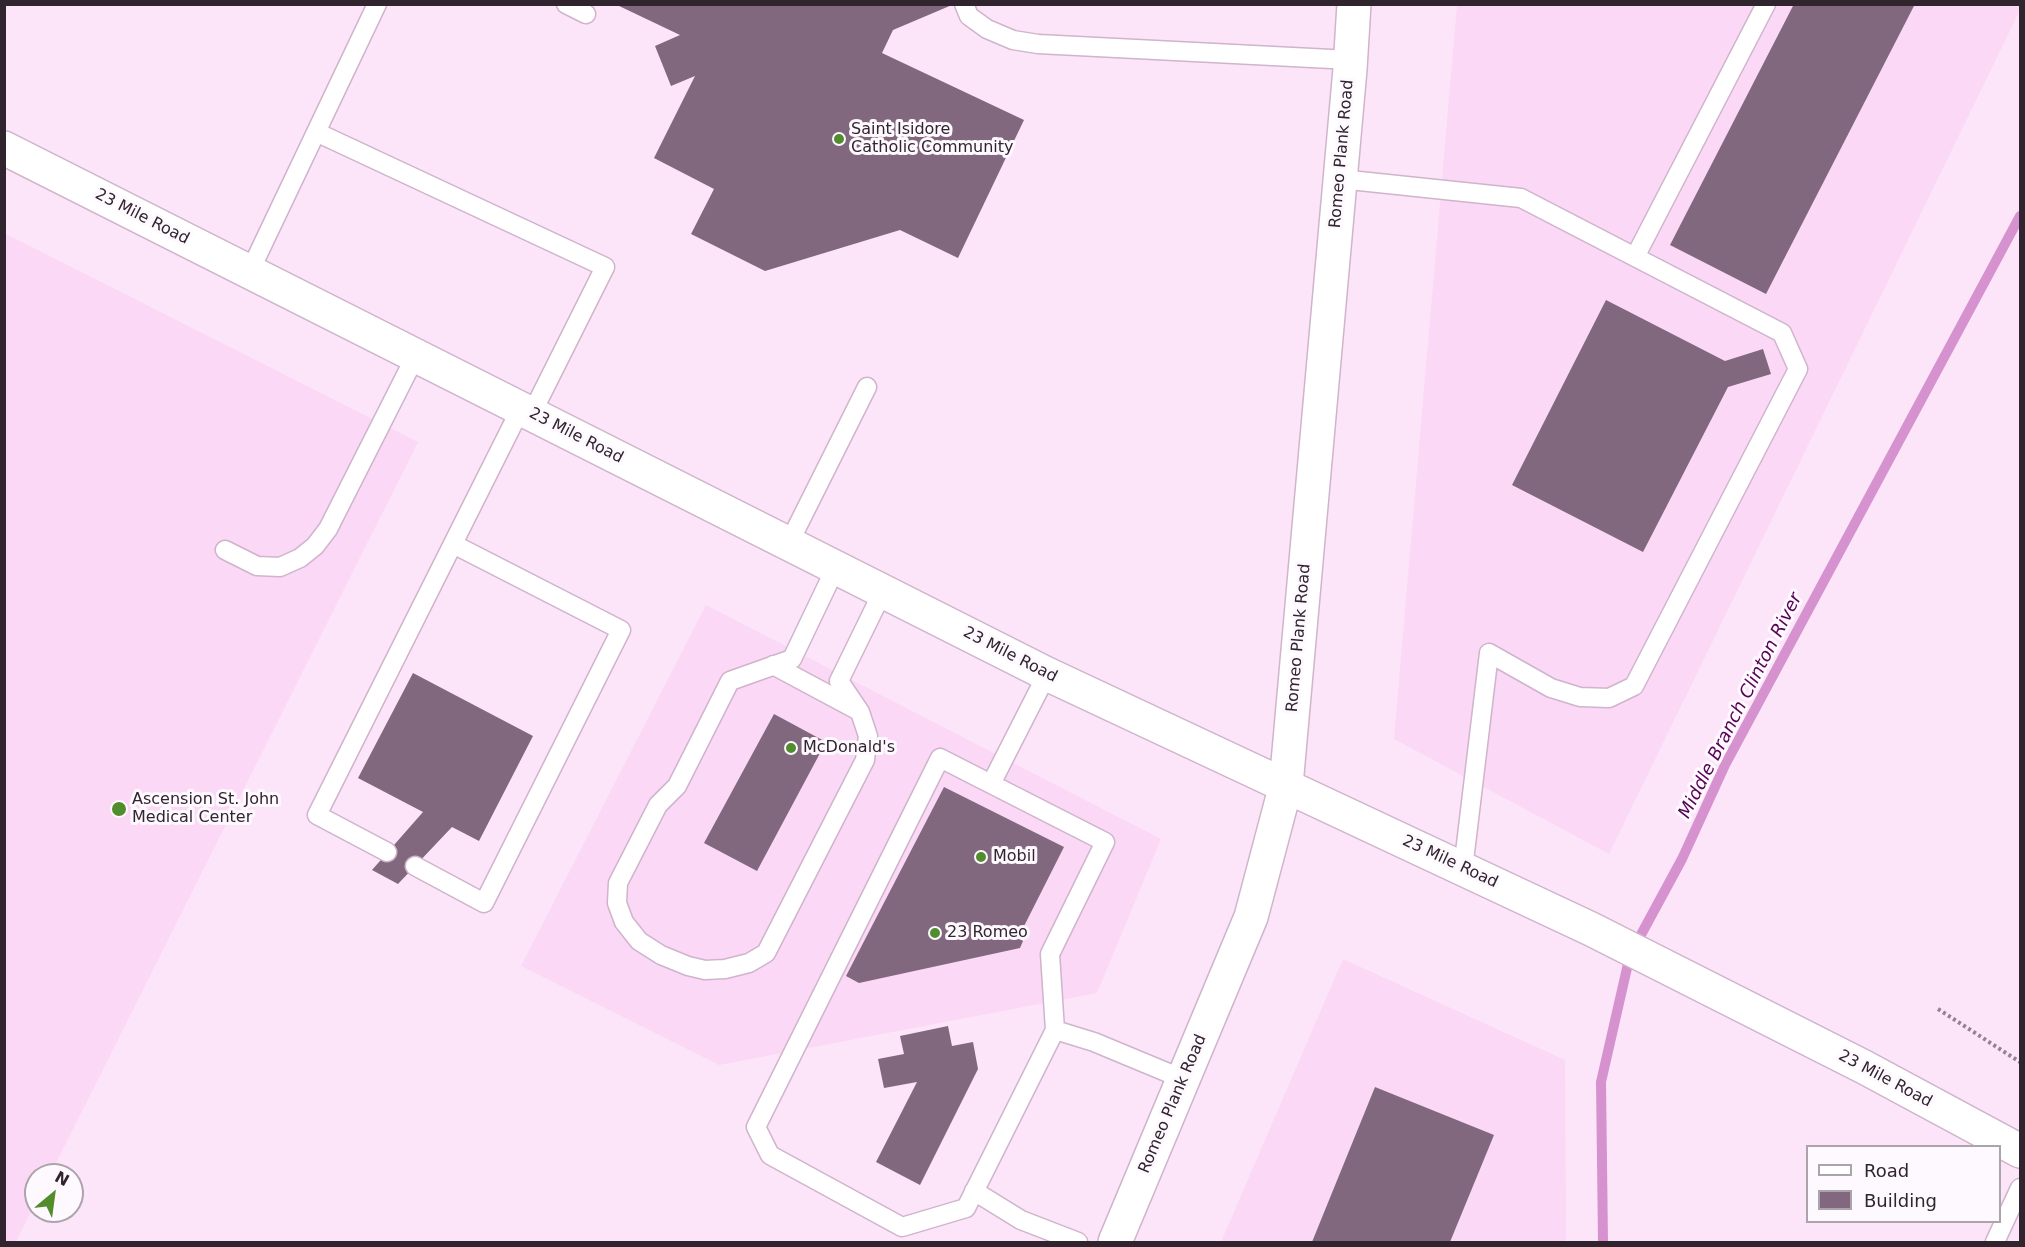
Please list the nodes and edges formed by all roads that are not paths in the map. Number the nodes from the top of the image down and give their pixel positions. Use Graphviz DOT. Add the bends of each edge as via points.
graph roads {
  1 [pos="377,4"];
  2 [pos="567,4"];
  3 [pos="964,4"];
  4 [pos="1354,4"];
  5 [pos="1766,4"];
  6 [pos="586,14"];
  7 [pos="1350,60"];
  8 [pos="316,132"];
  9 [pos="4,148"];
  10 [pos="1340,179"];
  11 [pos="1635,257"];
  12 [pos="250,271"];
  13 [pos="416,355"];
  14 [pos="867,387"];
  15 [pos="526,411"];
  16 [pos="789,543"];
  17 [pos="453,544"];
  18 [pos="225,549"];
  19 [pos="836,567"];
  20 [pos="883,591"];
  21 [pos="773,665"];
  22 [pos="1047,674"];
  23 [pos="860,712"];
  24 [pos="992,784"];
  25 [pos="1286,785"];
  26 [pos="387,852"];
  27 [pos="415,866"];
  28 [pos="1463,868"];
  29 [pos="1054,1030"];
  30 [pos="1183,1079"];
  31 [pos="2020,1151"];
  32 [pos="2020,1188"];
  33 [pos="974,1191"];
  34 [pos="1078,1242"];
  35 [pos="1115,1242"];
  36 [pos="1995,1242"];
  1 -- 8 [label="lane"];
  2 -- 6 [label="lane"];
  3 -- 7 [label="lane" via="969,16 987,29 1013,40 1038,44"];
  4 -- 7 [label="main road, Romeo Plank Road"];
  5 -- 11 [label="lane"];
  7 -- 10 [label="main road, Romeo Plank Road"];
  8 -- 12 [label="lane"];
  8 -- 15 [label="lane" via="605,267"];
  9 -- 12 [label="main road, 23 Mile Road"];
  10 -- 11 [label="lane" via="1521,198"];
  10 -- 25 [label="main road, Romeo Plank Road"];
  11 -- 28 [label="lane" via="1782,333 1798,369 1634,686 1609,698 1580,697 1551,688 1489,653"];
  12 -- 13 [label="main road, 23 Mile Road"];
  13 -- 15 [label="main road, 23 Mile Road"];
  13 -- 18 [label="lane" via="328,528 315,546 280,567 257,566"];
  14 -- 16 [label="lane"];
  15 -- 16 [label="main road, 23 Mile Road"];
  15 -- 17 [label="lane"];
  16 -- 19 [label="main road, 23 Mile Road"];
  17 -- 26 [label="lane" via="317,815"];
  17 -- 27 [label="lane" via="621,630 484,903"];
  19 -- 20 [label="main road, 23 Mile Road"];
  19 -- 21 [label="lane" via="792,659"];
  20 -- 22 [label="main road, 23 Mile Road"];
  20 -- 23 [label="lane" via="839,681"];
  21 -- 23 [label="lane"];
  21 -- 23 [label="lane" via="730,681 677,786 658,805 618,883 617,903 624,922 639,941 662,955 705,970 749,963 766,953 865,760 867,736"];
  22 -- 24 [label="lane"];
  22 -- 25 [label="main road, 23 Mile Road"];
  24 -- 29 [label="lane" via="1105,842 1050,954"];
  24 -- 33 [label="lane" via="940,758 756,1127 770,1155 902,1227 966,1208"];
  25 -- 28 [label="main road, 23 Mile Road"];
  25 -- 30 [label="main road, Romeo Plank Road" via="1251,917"];
  28 -- 31 [label="main road, 23 Mile Road" via="1864,1067"];
  29 -- 30 [label="lane"];
  29 -- 33 [label="lane"];
  30 -- 35 [label="main road, Romeo Plank Road"];
  32 -- 36 [label="lane"];
  33 -- 34 [label="lane" via="1021,1220"];
}
